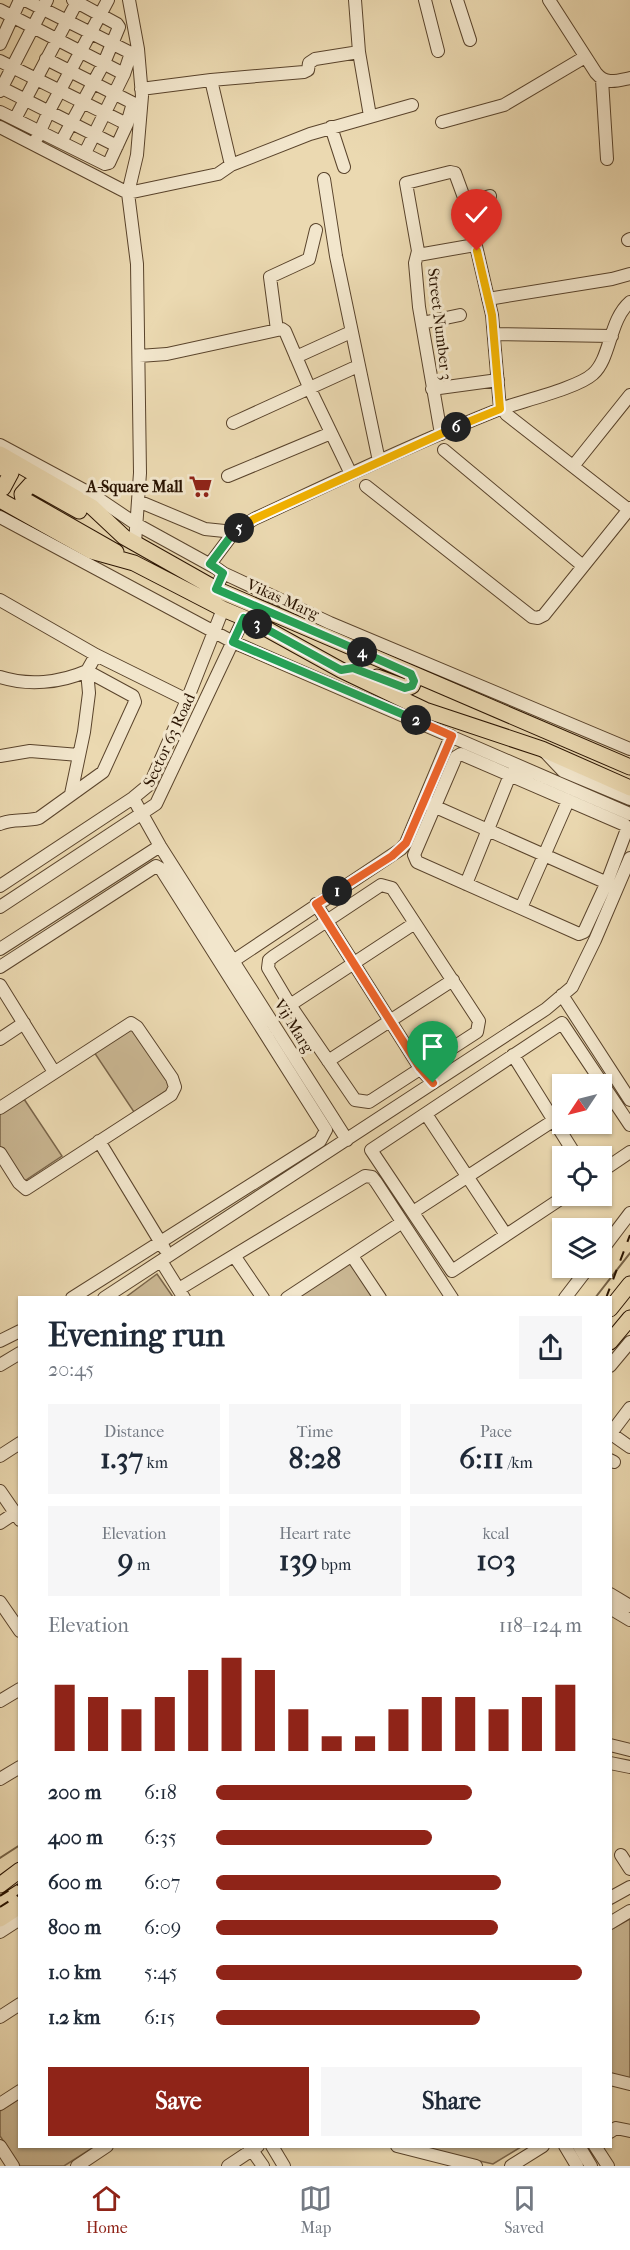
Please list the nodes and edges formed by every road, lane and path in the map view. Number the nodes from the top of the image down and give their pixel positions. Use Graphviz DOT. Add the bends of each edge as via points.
graph roads {
  1 [pos="20,0"];
  2 [pos="25,0"];
  3 [pos="108,0"];
  4 [pos="129,0"];
  5 [pos="355,0"];
  6 [pos="425,0"];
  7 [pos="457,0"];
  8 [pos="549,0"];
  9 [pos="76,1"];
  10 [pos="45,4"];
  11 [pos="0,10"];
  12 [pos="100,15"];
  13 [pos="12,16"];
  14 [pos="67,21"];
  15 [pos="33,27"];
  16 [pos="91,33"];
  17 [pos="1,39"];
  18 [pos="57,39"];
  19 [pos="470,40"];
  20 [pos="112,43"];
  21 [pos="23,46"];
  22 [pos="81,51"];
  23 [pos="438,51"];
  24 [pos="359,52"];
  25 [pos="585,57"];
  26 [pos="46,59"];
  27 [pos="0,61"];
  28 [pos="104,63"];
  29 [pos="13,67"];
  30 [pos="70,71"];
  31 [pos="124,74"];
  32 [pos="36,78"];
  33 [pos="630,78"];
  34 [pos="211,80"];
  35 [pos="602,80"];
  36 [pos="93,83"];
  37 [pos="1,88"];
  38 [pos="141,89"];
  39 [pos="60,90"];
  40 [pos="114,94"];
  41 [pos="24,99"];
  42 [pos="83,101"];
  43 [pos="412,105"];
  44 [pos="49,111"];
  45 [pos="0,112"];
  46 [pos="106,112"];
  47 [pos="370,116"];
  48 [pos="15,119"];
  49 [pos="71,122"];
  50 [pos="442,122"];
  51 [pos="127,124"];
  52 [pos="0,127"];
  53 [pos="331,127"];
  54 [pos="40,131"];
  55 [pos="94,135"];
  56 [pos="61,141"];
  57 [pos="34,145"];
  58 [pos="117,146"];
  59 [pos="85,153"];
  60 [pos="607,159"];
  61 [pos="231,165"];
  62 [pos="344,167"];
  63 [pos="324,179"];
  64 [pos="128,193"];
  65 [pos="490,196"];
  66 [pos="466,203"];
  67 [pos="316,230"];
  68 [pos="475,245"];
  69 [pos="418,255"];
  70 [pos="630,274"];
  71 [pos="488,299"];
  72 [pos="630,302"];
  73 [pos="460,315"];
  74 [pos="422,323"];
  75 [pos="277,330"];
  76 [pos="351,332"];
  77 [pos="494,334"];
  78 [pos="612,336"];
  79 [pos="138,356"];
  80 [pos="296,357"];
  81 [pos="358,366"];
  82 [pos="498,380"];
  83 [pos="309,387"];
  84 [pos="432,389"];
  85 [pos="630,395"];
  86 [pos="503,411"];
  87 [pos="233,423"];
  88 [pos="331,433"];
  89 [pos="441,434"];
  90 [pos="0,445"];
  91 [pos="444,450"];
  92 [pos="0,454"];
  93 [pos="379,461"];
  94 [pos="574,465"];
  95 [pos="0,466"];
  96 [pos="351,474"];
  97 [pos="228,477"];
  98 [pos="0,486"];
  99 [pos="366,486"];
  100 [pos="0,500"];
  101 [pos="138,501"];
  102 [pos="629,509"];
  103 [pos="0,517"];
  104 [pos="136,524"];
  105 [pos="234,532"];
  106 [pos="129,540"];
  107 [pos="134,562"];
  108 [pos="210,564"];
  109 [pos="584,566"];
  110 [pos="223,573"];
  111 [pos="216,589"];
  112 [pos="0,600"];
  113 [pos="223,609"];
  114 [pos="244,618"];
  115 [pos="215,632"];
  116 [pos="233,642"];
  117 [pos="96,655"];
  118 [pos="341,670"];
  119 [pos="87,671"];
  120 [pos="411,674"];
  121 [pos="0,676"];
  122 [pos="438,686"];
  123 [pos="187,700"];
  124 [pos="425,710"];
  125 [pos="579,726"];
  126 [pos="452,736"];
  127 [pos="572,742"];
  128 [pos="542,749"];
  129 [pos="630,749"];
  130 [pos="79,755"];
  131 [pos="0,756"];
  132 [pos="630,767"];
  133 [pos="510,775"];
  134 [pos="630,788"];
  135 [pos="71,794"];
  136 [pos="133,798"];
  137 [pos="630,800"];
  138 [pos="424,801"];
  139 [pos="568,801"];
  140 [pos="436,807"];
  141 [pos="143,814"];
  142 [pos="630,814"];
  143 [pos="0,824"];
  144 [pos="488,830"];
  145 [pos="160,846"];
  146 [pos="545,855"];
  147 [pos="630,858"];
  148 [pos="466,884"];
  149 [pos="612,885"];
  150 [pos="0,886"];
  151 [pos="316,904"];
  152 [pos="0,907"];
  153 [pos="521,908"];
  154 [pos="327,921"];
  155 [pos="415,923"];
  156 [pos="0,950"];
  157 [pos="233,961"];
  158 [pos="352,963"];
  159 [pos="0,967"];
  160 [pos="453,980"];
  161 [pos="0,985"];
  162 [pos="562,995"];
  163 [pos="290,1005"];
  164 [pos="389,1020"];
  165 [pos="24,1023"];
  166 [pos="0,1040"];
  167 [pos="513,1055"];
  168 [pos="328,1061"];
  169 [pos="420,1068"];
  170 [pos="54,1072"];
  171 [pos="594,1074"];
  172 [pos="616,1081"];
  173 [pos="433,1083"];
  174 [pos="612,1083"];
  175 [pos="630,1100"];
  176 [pos="612,1101"];
  177 [pos="0,1107"];
  178 [pos="552,1110"];
  179 [pos="426,1114"];
  180 [pos="552,1122"];
  181 [pos="630,1125"];
  182 [pos="347,1140"];
  183 [pos="99,1142"];
  184 [pos="630,1152"];
  185 [pos="1,1156"];
  186 [pos="612,1164"];
  187 [pos="468,1177"];
  188 [pos="552,1204"];
  189 [pos="413,1212"];
  190 [pos="630,1213"];
  191 [pos="402,1223"];
  192 [pos="506,1234"];
  193 [pos="612,1237"];
  194 [pos="161,1241"];
  195 [pos="352,1256"];
  196 [pos="235,1257"];
  197 [pos="165,1258"];
  198 [pos="580,1278"];
  199 [pos="630,1284"];
  200 [pos="182,1293"];
  201 [pos="75,1296"];
  202 [pos="107,1296"];
  203 [pos="262,1296"];
  204 [pos="290,1296"];
  205 [pos="379,1296"];
  206 [pos="451,1296"];
  207 [pos="567,1296"];
  208 [pos="612,1306"];
  209 [pos="630,1317"];
  210 [pos="18,1332"];
  211 [pos="612,1340"];
  212 [pos="0,1341"];
  213 [pos="630,1342"];
  214 [pos="18,1354"];
  215 [pos="612,1364"];
  216 [pos="0,1365"];
  217 [pos="629,1410"];
  218 [pos="612,1432"];
  219 [pos="612,1434"];
  220 [pos="18,1444"];
  221 [pos="630,1447"];
  222 [pos="0,1456"];
  223 [pos="0,1491"];
  224 [pos="17,1516"];
  225 [pos="0,1523"];
  226 [pos="612,1595"];
  227 [pos="0,1602"];
  228 [pos="630,1606"];
  229 [pos="612,1609"];
  230 [pos="5,1618"];
  231 [pos="630,1620"];
  232 [pos="18,1628"];
  233 [pos="18,1690"];
  234 [pos="0,1701"];
  235 [pos="612,1746"];
  236 [pos="630,1750"];
  237 [pos="612,1763"];
  238 [pos="630,1767"];
  239 [pos="18,1768"];
  240 [pos="0,1779"];
  241 [pos="621,1855"];
  242 [pos="18,1861"];
  243 [pos="630,1869"];
  244 [pos="18,1872"];
  245 [pos="0,1873"];
  246 [pos="0,1886"];
  247 [pos="630,1887"];
  248 [pos="18,1893"];
  249 [pos="612,1897"];
  250 [pos="0,1905"];
  251 [pos="18,1907"];
  252 [pos="630,1911"];
  253 [pos="0,1919"];
  254 [pos="18,1920"];
  255 [pos="612,1922"];
  256 [pos="0,1932"];
  257 [pos="18,2005"];
  258 [pos="0,2017"];
  259 [pos="612,2080"];
  260 [pos="630,2084"];
  261 [pos="18,2092"];
  262 [pos="0,2104"];
  263 [pos="612,2131"];
  264 [pos="630,2131"];
  265 [pos="0,2146"];
  266 [pos="104,2148"];
  267 [pos="253,2148"];
  268 [pos="273,2148"];
  269 [pos="404,2148"];
  270 [pos="540,2148"];
  271 [pos="566,2148"];
  272 [pos="581,2148"];
  273 [pos="596,2148"];
  274 [pos="419,2152"];
  275 [pos="468,2165"];
  276 [pos="13,2166"];
  277 [pos="76,2166"];
  278 [pos="228,2166"];
  279 [pos="262,2166"];
  280 [pos="284,2166"];
  281 [pos="416,2166"];
  282 [pos="511,2166"];
  283 [pos="577,2166"];
  284 [pos="591,2166"];
  285 [pos="608,2166"];
  1 -- 13 [label="street"];
  2 -- 10 [label="street"];
  3 -- 12 [label="street"];
  4 -- 38 [label="street"];
  5 -- 24 [label="street"];
  6 -- 23 [label="street"];
  7 -- 19 [label="street"];
  8 -- 25 [label="street"];
  9 -- 12 [label="street"];
  9 -- 14 [label="street"];
  10 -- 14 [label="street"];
  10 -- 15 [label="street"];
  11 -- 13 [label="street"];
  12 -- 16 [label="street"];
  12 -- 20 [label="street" via="119,27"];
  13 -- 15 [label="street"];
  13 -- 17 [label="street"];
  14 -- 16 [label="street"];
  14 -- 18 [label="street"];
  15 -- 18 [label="street"];
  15 -- 21 [label="street"];
  16 -- 20 [label="street"];
  16 -- 22 [label="street"];
  17 -- 21 [label="street"];
  18 -- 22 [label="street"];
  18 -- 26 [label="street"];
  20 -- 28 [label="street"];
  20 -- 31 [label="street" via="131,53"];
  21 -- 29 [label="street"];
  22 -- 28 [label="street"];
  22 -- 30 [label="street"];
  24 -- 34 [label="street" via="315,59 304,72"];
  24 -- 47 [label="street"];
  25 -- 35 [label="street"];
  25 -- 50 [label="street" via="504,105"];
  26 -- 30 [label="street"];
  26 -- 32 [label="street"];
  27 -- 29 [label="street"];
  28 -- 31 [label="street"];
  28 -- 36 [label="street"];
  29 -- 32 [label="street"];
  29 -- 37 [label="street"];
  30 -- 36 [label="street"];
  30 -- 39 [label="street"];
  31 -- 40 [label="street"];
  32 -- 39 [label="street"];
  32 -- 41 [label="street"];
  33 -- 35 [label="street"];
  34 -- 38 [label="street"];
  34 -- 61 [label="street"];
  35 -- 60 [label="street"];
  36 -- 40 [label="street"];
  36 -- 42 [label="street"];
  37 -- 41 [label="street"];
  38 -- 64 [label="street" via="137,155"];
  39 -- 42 [label="street"];
  39 -- 44 [label="street"];
  40 -- 46 [label="street"];
  40 -- 51 [label="street" via="133,103"];
  41 -- 44 [label="street"];
  41 -- 48 [label="street"];
  42 -- 46 [label="street"];
  42 -- 49 [label="street"];
  43 -- 47 [label="street"];
  44 -- 49 [label="street"];
  44 -- 54 [label="street"];
  45 -- 48 [label="street"];
  46 -- 51 [label="street"];
  46 -- 55 [label="street"];
  47 -- 53 [label="street"];
  48 -- 54 [label="street"];
  49 -- 55 [label="street"];
  49 -- 56 [label="street"];
  51 -- 58 [label="street"];
  52 -- 57 [label="street"];
  53 -- 61 [label="street"];
  53 -- 62 [label="street"];
  54 -- 56 [label="street"];
  54 -- 57 [label="street"];
  55 -- 58 [label="street"];
  55 -- 59 [label="street"];
  56 -- 59 [label="street"];
  57 -- 64 [label="street"];
  58 -- 59 [label="street" via="109,164"];
  61 -- 64 [label="street" via="218,174"];
  63 -- 76 [label="street"];
  64 -- 79 [label="street" via="137,264"];
  65 -- 66 [label="street"];
  66 -- 68 [label="street"];
  66 -- 69 [label="street, Street Number 3" via="455,173 406,183"];
  67 -- 75 [label="street" via="309,259 270,277"];
  68 -- 69 [label="street"];
  68 -- 71 [label="street"];
  69 -- 74 [label="street, Street Number 3" via="415,263"];
  70 -- 71 [label="street"];
  71 -- 77 [label="street"];
  72 -- 78 [label="street" via="620,313"];
  73 -- 74 [label="street"];
  74 -- 84 [label="street, Street Number 3"];
  75 -- 79 [label="street" via="167,354"];
  75 -- 80 [label="street" via="285,331"];
  76 -- 80 [label="street"];
  76 -- 81 [label="street"];
  77 -- 78 [label="street"];
  77 -- 82 [label="street"];
  78 -- 86 [label="street" via="598,370 584,381"];
  79 -- 101 [label="street"];
  80 -- 83 [label="street"];
  81 -- 83 [label="street"];
  81 -- 93 [label="street"];
  82 -- 84 [label="street"];
  82 -- 86 [label="street"];
  83 -- 87 [label="street"];
  83 -- 88 [label="street"];
  84 -- 89 [label="street, Street Number 3"];
  85 -- 94 [label="street"];
  86 -- 89 [label="street"];
  86 -- 94 [label="street"];
  88 -- 96 [label="street"];
  88 -- 97 [label="street"];
  89 -- 93 [label="street"];
  90 -- 104 [label="street" via="93,495"];
  91 -- 109 [label="street"];
  92 -- 106 [label="main road, Vikas Marg" via="92,507"];
  93 -- 96 [label="street"];
  94 -- 102 [label="street"];
  95 -- 98 [label="main road" via="11,473 3,488"];
  96 -- 105 [label="street"];
  99 -- 109 [label="street" via="532,617 544,615"];
  100 -- 107 [label="main road, Vikas Marg" via="91,551"];
  101 -- 104 [label="street"];
  101 -- 105 [label="street" via="206,529"];
  102 -- 109 [label="street"];
  103 -- 115 [label="street"];
  104 -- 106 [label="street"];
  104 -- 108 [label="street"];
  105 -- 108 [label="street"];
  106 -- 107 [label="main road" via="31,484 22,494 23,499"];
  106 -- 111 [label="main road, Vikas Marg"];
  107 -- 113 [label="main road, Vikas Marg"];
  108 -- 110 [label="street"];
  110 -- 111 [label="street"];
  110 -- 125 [label="street" via="330,623"];
  111 -- 120 [label="main road, Vikas Marg"];
  112 -- 117 [label="street"];
  113 -- 114 [label="main road, Vikas Marg"];
  113 -- 115 [label="street, Sector 63 Road"];
  114 -- 116 [label="street, Sector 63 Road"];
  114 -- 118 [label="main road, Vikas Marg"];
  115 -- 116 [label="street"];
  115 -- 123 [label="street, Sector 63 Road"];
  116 -- 126 [label="street"];
  116 -- 141 [label="street, Sector 63 Road" via="162,795"];
  117 -- 119 [label="street"];
  117 -- 123 [label="street"];
  118 -- 120 [label="main road" via="353,668 407,688 413,683"];
  118 -- 124 [label="main road, Vikas Marg"];
  119 -- 121 [label="street" via="50,682"];
  119 -- 130 [label="street" via="89,693"];
  119 -- 135 [label="street" via="133,696 135,702 103,772"];
  120 -- 122 [label="main road, Vikas Marg"];
  122 -- 124 [label="main road"];
  122 -- 127 [label="main road, Vikas Marg"];
  123 -- 136 [label="street, Sector 63 Road" via="150,784"];
  124 -- 128 [label="main road, Vikas Marg"];
  125 -- 127 [label="street"];
  125 -- 129 [label="street"];
  126 -- 138 [label="street"];
  126 -- 142 [label="street"];
  127 -- 132 [label="main road, Vikas Marg"];
  128 -- 134 [label="main road, Vikas Marg"];
  128 -- 137 [label="street" via="563,771"];
  130 -- 131 [label="street" via="30,752"];
  130 -- 135 [label="street"];
  133 -- 139 [label="street"];
  133 -- 140 [label="street" via="461,754"];
  133 -- 144 [label="street"];
  135 -- 143 [label="street" via="39,818"];
  136 -- 141 [label="street, Vij Marg"];
  136 -- 150 [label="street, Sector 63 Road"];
  138 -- 140 [label="street"];
  138 -- 151 [label="street" via="401,849"];
  139 -- 146 [label="street"];
  139 -- 149 [label="street" via="625,825"];
  140 -- 144 [label="street"];
  140 -- 148 [label="street" via="414,855 417,862"];
  141 -- 145 [label="street, Vij Marg"];
  141 -- 152 [label="street, Sector 63 Road"];
  144 -- 146 [label="street"];
  144 -- 148 [label="street"];
  145 -- 156 [label="street"];
  145 -- 157 [label="street, Vij Marg"];
  146 -- 149 [label="street"];
  146 -- 153 [label="street"];
  147 -- 149 [label="street"];
  148 -- 153 [label="street"];
  149 -- 153 [label="street" via="584,932 579,934"];
  149 -- 162 [label="street" via="595,940 572,987"];
  151 -- 154 [label="street"];
  151 -- 157 [label="street"];
  154 -- 155 [label="street" via="381,885 392,888"];
  154 -- 158 [label="street"];
  154 -- 163 [label="street" via="269,960 268,968"];
  155 -- 158 [label="street"];
  155 -- 160 [label="street"];
  157 -- 182 [label="street, Vij Marg"];
  158 -- 163 [label="street"];
  158 -- 164 [label="street"];
  159 -- 194 [label="street" via="156,866 323,1124 326,1131 320,1141"];
  160 -- 164 [label="street"];
  160 -- 169 [label="street" via="479,1021 477,1032"];
  161 -- 165 [label="street"];
  162 -- 172 [label="street"];
  162 -- 173 [label="street"];
  163 -- 168 [label="street"];
  164 -- 168 [label="street"];
  164 -- 169 [label="street"];
  165 -- 166 [label="street"];
  165 -- 170 [label="street"];
  167 -- 171 [label="street" via="562,1023"];
  167 -- 178 [label="street"];
  167 -- 179 [label="street"];
  168 -- 169 [label="street" via="355,1100 369,1102"];
  169 -- 173 [label="street"];
  170 -- 177 [label="street"];
  170 -- 183 [label="street" via="131,1023 172,1078 175,1087 171,1095"];
  172 -- 174 [label="street"];
  172 -- 175 [label="street"];
  173 -- 182 [label="street"];
  176 -- 181 [label="street"];
  179 -- 187 [label="street"];
  179 -- 189 [label="street" via="371,1150"];
  180 -- 187 [label="street"];
  182 -- 197 [label="street"];
  183 -- 185 [label="street" via="26,1189"];
  183 -- 194 [label="street"];
  184 -- 186 [label="street"];
  187 -- 189 [label="street"];
  187 -- 192 [label="street"];
  188 -- 192 [label="street"];
  189 -- 192 [label="street" via="452,1271"];
  190 -- 193 [label="street"];
  191 -- 195 [label="street"];
  191 -- 196 [label="street" via="376,1182 365,1176"];
  191 -- 206 [label="street"];
  194 -- 197 [label="street"];
  194 -- 201 [label="street"];
  195 -- 204 [label="street"];
  195 -- 205 [label="street"];
  196 -- 200 [label="street"];
  196 -- 203 [label="street"];
  197 -- 200 [label="street"];
  197 -- 202 [label="street"];
  198 -- 207 [label="street"];
  199 -- 208 [label="main road"];
  209 -- 211 [label="main road"];
  210 -- 212 [label="street"];
  213 -- 215 [label="street"];
  214 -- 216 [label="street"];
  217 -- 218 [label="street"];
  219 -- 221 [label="street"];
  220 -- 222 [label="street"];
  223 -- 224 [label="street"];
  224 -- 225 [label="street"];
  226 -- 228 [label="street"];
  227 -- 230 [label="street"];
  229 -- 231 [label="street"];
  230 -- 232 [label="street"];
  233 -- 234 [label="street"];
  235 -- 236 [label="street"];
  237 -- 238 [label="street"];
  239 -- 240 [label="street"];
  241 -- 243 [label="street"];
  242 -- 245 [label="main road"];
  244 -- 246 [label="main road"];
  247 -- 249 [label="street"];
  248 -- 250 [label="main road"];
  251 -- 253 [label="main road"];
  252 -- 255 [label="street"];
  254 -- 256 [label="street"];
  257 -- 258 [label="street"];
  259 -- 260 [label="street"];
  261 -- 262 [label="street"];
  263 -- 264 [label="street"];
  265 -- 276 [label="street"];
  266 -- 277 [label="street"];
  267 -- 278 [label="street"];
  267 -- 279 [label="street"];
  268 -- 280 [label="street"];
  269 -- 274 [label="street"];
  270 -- 282 [label="street"];
  271 -- 283 [label="street"];
  272 -- 284 [label="street"];
  273 -- 285 [label="street"];
  274 -- 275 [label="street"];
  274 -- 281 [label="street"];
}
